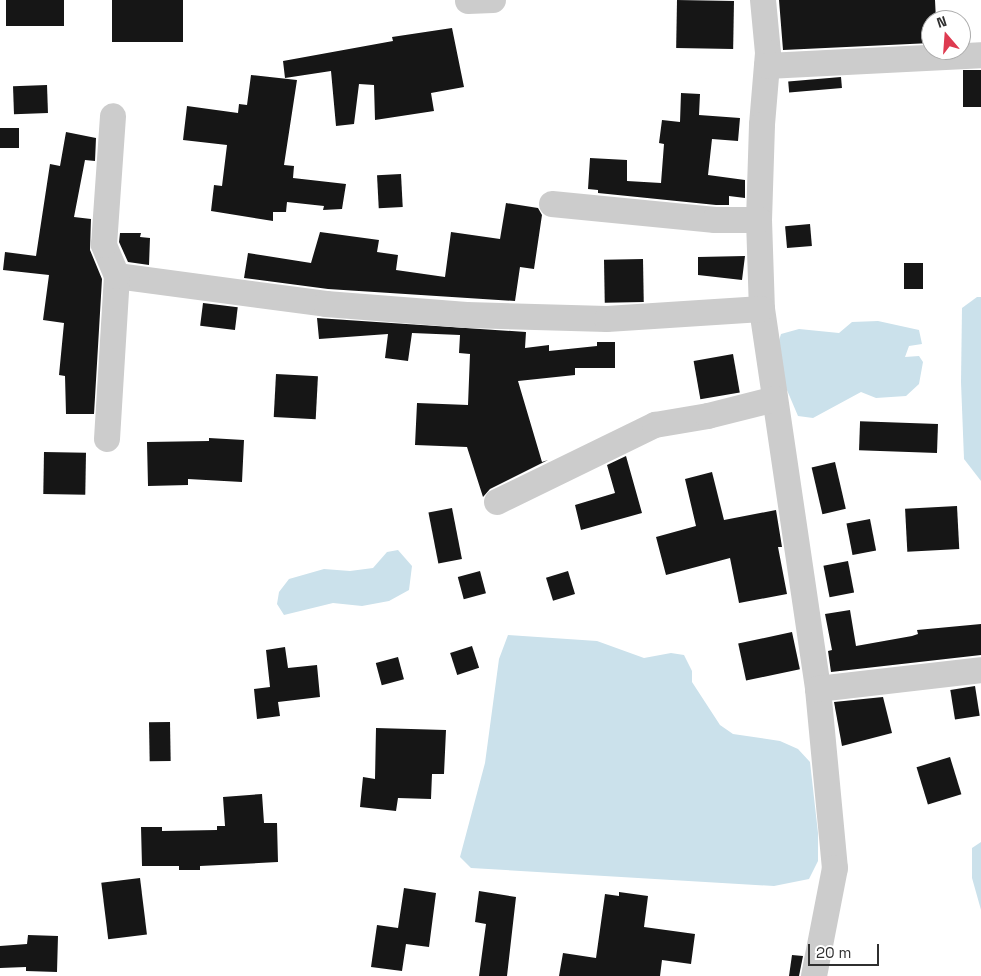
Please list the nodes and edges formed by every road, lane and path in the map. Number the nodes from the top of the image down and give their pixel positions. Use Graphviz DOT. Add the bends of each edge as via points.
graph roads {
  1 [pos="763,0"];
  2 [pos="981,55"];
  3 [pos="767,66"];
  4 [pos="113,116"];
  5 [pos="552,204"];
  6 [pos="760,220"];
  7 [pos="117,276"];
  8 [pos="762,309"];
  9 [pos="775,399"];
  10 [pos="107,439"];
  11 [pos="497,502"];
  12 [pos="981,670"];
  13 [pos="818,689"];
  14 [pos="814,976"];
  1 -- 3 [label="street"];
  2 -- 3 [label="street"];
  3 -- 6 [label="street"];
  4 -- 7 [label="street" via="104,245"];
  5 -- 6 [label="street" via="715,220"];
  6 -- 8 [label="street"];
  7 -- 8 [label="street" via="326,304 467,315 607,319"];
  7 -- 10 [label="street"];
  8 -- 9 [label="street"];
  9 -- 11 [label="street" via="655,425"];
  9 -- 13 [label="street"];
  12 -- 13 [label="street"];
  13 -- 14 [label="street" via="835,868"];
}
